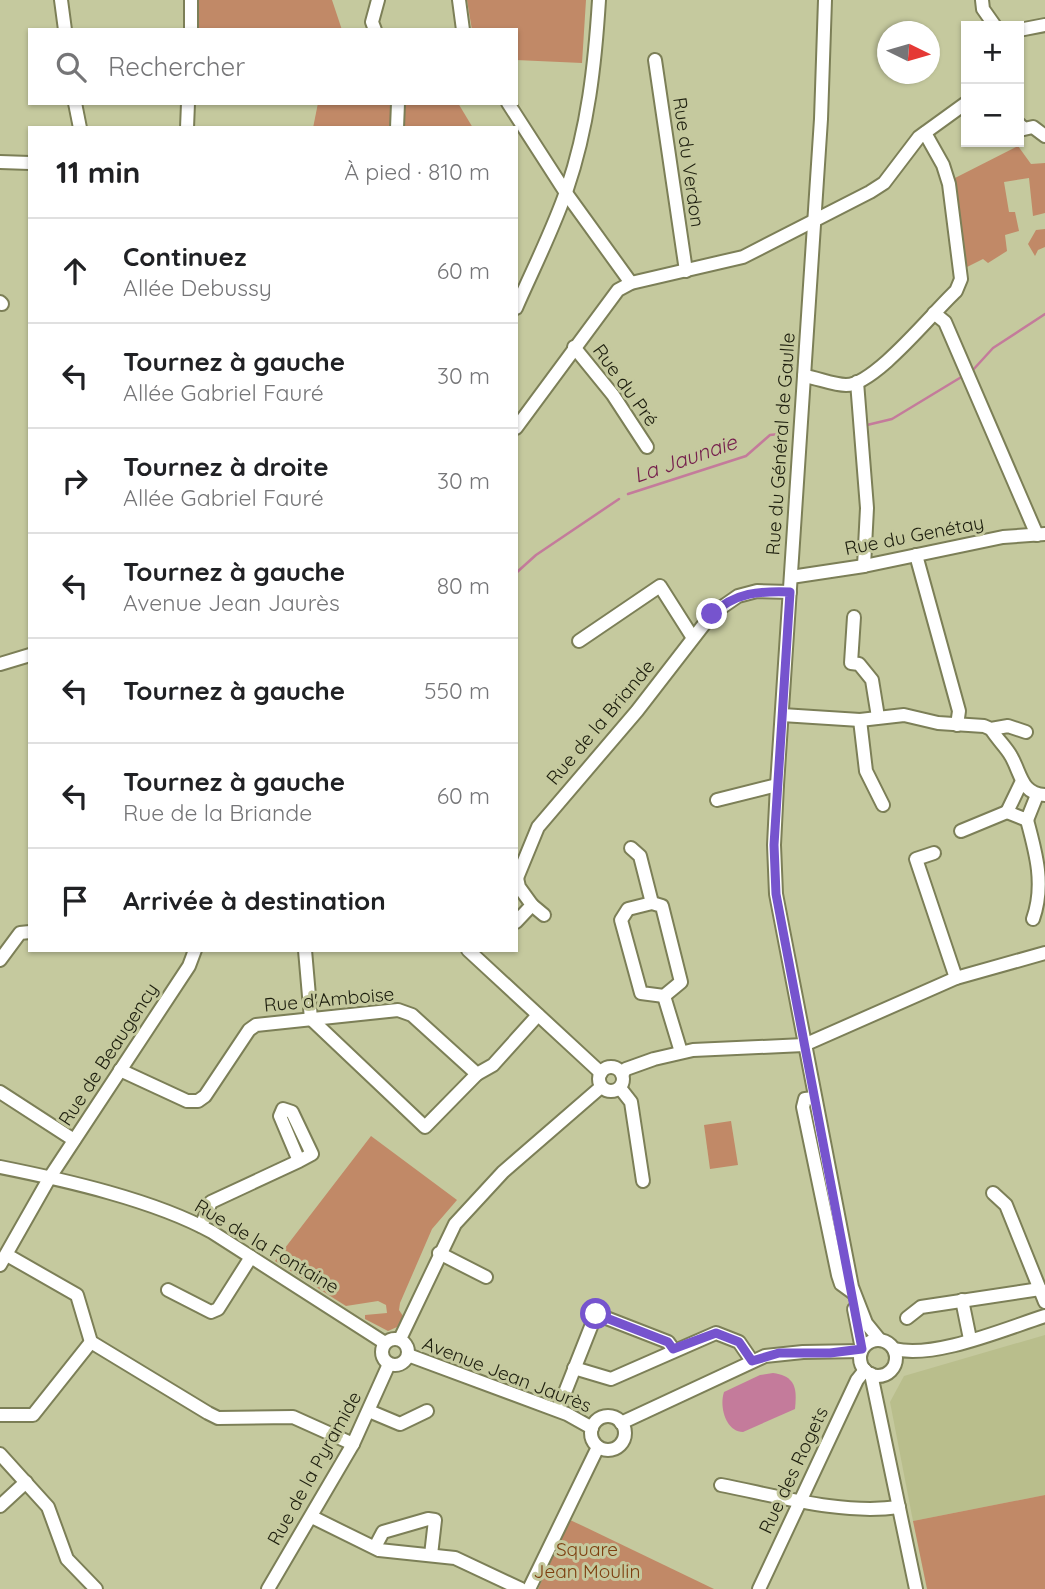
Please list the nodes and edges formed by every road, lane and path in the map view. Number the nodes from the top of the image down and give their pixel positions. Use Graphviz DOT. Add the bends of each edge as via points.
graph roads {
  1 [pos="61,0"];
  2 [pos="191,0"];
  3 [pos="378,0"];
  4 [pos="459,0"];
  5 [pos="599,0"];
  6 [pos="825,0"];
  7 [pos="982,0"];
  8 [pos="991,21"];
  9 [pos="1045,25"];
  10 [pos="65,28"];
  11 [pos="191,28"];
  12 [pos="374,28"];
  13 [pos="463,28"];
  14 [pos="1024,29"];
  15 [pos="655,60"];
  16 [pos="75,105"];
  17 [pos="188,105"];
  18 [pos="398,105"];
  19 [pos="509,105"];
  20 [pos="961,107"];
  21 [pos="80,126"];
  22 [pos="187,126"];
  23 [pos="397,126"];
  24 [pos="1024,129"];
  25 [pos="925,133"];
  26 [pos="1045,136"];
  27 [pos="0,162"];
  28 [pos="28,163"];
  29 [pos="566,193"];
  30 [pos="814,220"];
  31 [pos="686,271"];
  32 [pos="631,282"];
  33 [pos="518,302"];
  34 [pos="934,313"];
  35 [pos="574,347"];
  36 [pos="804,376"];
  37 [pos="857,382"];
  38 [pos="518,425"];
  39 [pos="647,447"];
  40 [pos="1041,534"];
  41 [pos="916,555"];
  42 [pos="864,566"];
  43 [pos="791,577"];
  44 [pos="790,592"];
  45 [pos="854,617"];
  46 [pos="690,618"];
  47 [pos="696,634"];
  48 [pos="579,641"];
  49 [pos="28,656"];
  50 [pos="0,664"];
  51 [pos="782,715"];
  52 [pos="878,717"];
  53 [pos="860,720"];
  54 [pos="957,725"];
  55 [pos="991,729"];
  56 [pos="1027,732"];
  57 [pos="1021,783"];
  58 [pos="777,785"];
  59 [pos="1041,795"];
  60 [pos="718,800"];
  61 [pos="883,806"];
  62 [pos="1007,812"];
  63 [pos="1027,820"];
  64 [pos="961,831"];
  65 [pos="631,848"];
  66 [pos="934,853"];
  67 [pos="1043,868"];
  68 [pos="518,876"];
  69 [pos="518,882"];
  70 [pos="652,903"];
  71 [pos="532,905"];
  72 [pos="544,915"];
  73 [pos="1033,919"];
  74 [pos="518,920"];
  75 [pos="28,932"];
  76 [pos="194,952"];
  77 [pos="305,952"];
  78 [pos="470,952"];
  79 [pos="489,952"];
  80 [pos="1045,953"];
  81 [pos="0,960"];
  82 [pos="480,962"];
  83 [pos="956,978"];
  84 [pos="664,996"];
  85 [pos="538,1015"];
  86 [pos="311,1019"];
  87 [pos="804,1045"];
  88 [pos="681,1052"];
  89 [pos="120,1070"];
  90 [pos="601,1073"];
  91 [pos="477,1074"];
  92 [pos="622,1074"];
  93 [pos="601,1087"];
  94 [pos="620,1088"];
  95 [pos="0,1092"];
  96 [pos="74,1140"];
  97 [pos="299,1161"];
  98 [pos="0,1167"];
  99 [pos="50,1177"];
  100 [pos="643,1181"];
  101 [pos="993,1193"];
  102 [pos="201,1226"];
  103 [pos="439,1252"];
  104 [pos="251,1257"];
  105 [pos="3,1260"];
  106 [pos="486,1277"];
  107 [pos="1040,1289"];
  108 [pos="168,1290"];
  109 [pos="852,1290"];
  110 [pos="962,1300"];
  111 [pos="1045,1302"];
  112 [pos="1045,1316"];
  113 [pos="907,1318"];
  114 [pos="400,1339"];
  115 [pos="879,1339"];
  116 [pos="970,1339"];
  117 [pos="91,1342"];
  118 [pos="385,1343"];
  119 [pos="950,1345"];
  120 [pos="673,1349"];
  121 [pos="894,1349"];
  122 [pos="408,1356"];
  123 [pos="752,1361"];
  124 [pos="864,1362"];
  125 [pos="389,1364"];
  126 [pos="574,1368"];
  127 [pos="890,1371"];
  128 [pos="558,1410"];
  129 [pos="369,1411"];
  130 [pos="427,1411"];
  131 [pos="0,1415"];
  132 [pos="621,1423"];
  133 [pos="883,1425"];
  134 [pos="592,1428"];
  135 [pos="354,1444"];
  136 [pos="598,1447"];
  137 [pos="0,1454"];
  138 [pos="26,1482"];
  139 [pos="721,1485"];
  140 [pos="800,1500"];
  141 [pos="0,1506"];
  142 [pos="900,1507"];
  143 [pos="312,1517"];
  144 [pos="375,1547"];
  145 [pos="432,1555"];
  146 [pos="271,1588"];
  147 [pos="96,1589"];
  148 [pos="521,1589"];
  149 [pos="529,1589"];
  150 [pos="760,1589"];
  151 [pos="916,1589"];
  1 -- 10 [label="street"];
  2 -- 11 [label="street"];
  3 -- 12 [label="street"];
  4 -- 13 [label="street"];
  5 -- 29 [label="street" via="589,100"];
  6 -- 30 [label="street, Rue du Général de Gaulle"];
  7 -- 8 [label="street"];
  9 -- 14 [label="street"];
  15 -- 31 [label="street, Rue du Verdon"];
  16 -- 21 [label="street"];
  17 -- 22 [label="street"];
  18 -- 23 [label="street"];
  19 -- 29 [label="street"];
  20 -- 25 [label="street"];
  24 -- 26 [label="street" via="1033,127"];
  25 -- 30 [label="street" via="884,183"];
  25 -- 34 [label="street" via="949,184 961,279 956,291"];
  27 -- 28 [label="street"];
  29 -- 32 [label="street"];
  29 -- 33 [label="street"];
  30 -- 31 [label="street" via="743,257"];
  30 -- 36 [label="street, Rue du Général de Gaulle"];
  31 -- 32 [label="street"];
  32 -- 35 [label="street" via="610,298"];
  34 -- 37 [label="street" via="880,368"];
  34 -- 40 [label="street" via="945,322"];
  35 -- 38 [label="street"];
  35 -- 39 [label="street, Rue du Pré"];
  36 -- 37 [label="street" via="847,385"];
  36 -- 43 [label="street, Rue du Général de Gaulle"];
  37 -- 42 [label="street" via="867,508"];
  40 -- 41 [label="street, Rue du Genétay"];
  41 -- 42 [label="street, Rue du Genétay"];
  41 -- 54 [label="street" via="959,711"];
  42 -- 43 [label="street, Rue du Genétay"];
  43 -- 44 [label="street, Rue du Général de Gaulle"];
  44 -- 47 [label="street, Rue de la Briande" via="757,591 738,596 724,603"];
  44 -- 51 [label="street, Rue du Général de Gaulle"];
  45 -- 52 [label="street" via="851,663 859,664 872,680"];
  46 -- 47 [label="street"];
  47 -- 48 [label="street" via="660,586"];
  47 -- 68 [label="street, Rue de la Briande" via="538,827"];
  49 -- 50 [label="street"];
  51 -- 53 [label="street"];
  51 -- 58 [label="street, Rue du Général de Gaulle"];
  52 -- 53 [label="street"];
  52 -- 54 [label="street" via="904,715"];
  53 -- 61 [label="street" via="866,771"];
  54 -- 55 [label="street"];
  55 -- 56 [label="street" via="1008,726"];
  55 -- 57 [label="street" via="1011,755"];
  57 -- 59 [label="street"];
  57 -- 62 [label="street"];
  58 -- 60 [label="street"];
  58 -- 87 [label="street, Rue du Général de Gaulle" via="776,894"];
  59 -- 63 [label="street"];
  62 -- 63 [label="street"];
  62 -- 64 [label="street"];
  63 -- 67 [label="street"];
  65 -- 70 [label="street" via="640,856"];
  66 -- 83 [label="street" via="915,859"];
  67 -- 73 [label="street"];
  69 -- 71 [label="street"];
  70 -- 84 [label="street" via="662,906 681,982"];
  70 -- 84 [label="street" via="628,909 621,920 640,993"];
  71 -- 72 [label="street"];
  71 -- 74 [label="street"];
  75 -- 81 [label="street" via="20,933"];
  76 -- 89 [label="street, Rue de Beaugency"];
  77 -- 86 [label="street"];
  78 -- 82 [label="street"];
  79 -- 82 [label="street"];
  80 -- 83 [label="street"];
  82 -- 85 [label="street"];
  83 -- 87 [label="street"];
  84 -- 88 [label="street"];
  85 -- 90 [label="street"];
  85 -- 91 [label="street" via="493,1065"];
  86 -- 89 [label="street, Rue d'Amboise" via="256,1025 249,1030 198,1101 187,1101"];
  86 -- 91 [label="street, Rue d'Amboise" via="405,1011"];
  86 -- 91 [label="street" via="425,1127"];
  87 -- 88 [label="street"];
  87 -- 109 [label="street, Rue du Général de Gaulle"];
  88 -- 92 [label="street"];
  89 -- 96 [label="street, Rue de Beaugency"];
  90 -- 92 [label="street" via="611,1067"];
  90 -- 93 [label="street"];
  92 -- 94 [label="street"];
  93 -- 94 [label="street" via="609,1091"];
  93 -- 103 [label="street" via="485,1189 455,1224"];
  94 -- 100 [label="street" via="631,1102"];
  95 -- 96 [label="street"];
  96 -- 99 [label="street, Rue de Beaugency"];
  97 -- 102 [label="street" via="211,1202"];
  98 -- 99 [label="street, Rue de la Fontaine"];
  99 -- 102 [label="street, Rue de la Fontaine"];
  99 -- 105 [label="street, Rue de Beaugency"];
  101 -- 107 [label="street" via="1006,1205"];
  102 -- 104 [label="street, Rue de la Fontaine"];
  103 -- 106 [label="street"];
  103 -- 114 [label="street"];
  104 -- 108 [label="street" via="218,1309 205,1312"];
  104 -- 118 [label="street, Rue de la Fontaine"];
  105 -- 117 [label="street" via="77,1295"];
  107 -- 110 [label="street"];
  107 -- 111 [label="street"];
  109 -- 115 [label="street, Rue du Général de Gaulle"];
  109 -- 124 [label="street, Rue du Général de Gaulle"];
  110 -- 113 [label="street" via="921,1307"];
  110 -- 116 [label="street"];
  112 -- 116 [label="street"];
  114 -- 118 [label="street"];
  114 -- 122 [label="street"];
  115 -- 121 [label="street"];
  115 -- 124 [label="street" via="868,1343"];
  116 -- 119 [label="street"];
  117 -- 131 [label="street" via="33,1415"];
  117 -- 135 [label="street" via="218,1418 293,1417"];
  118 -- 125 [label="street" via="382,1355"];
  119 -- 121 [label="street" via="911,1352"];
  119 -- 127 [label="street"];
  120 -- 123 [label="street" via="716,1333 739,1342"];
  120 -- 126 [label="street" via="611,1378"];
  120 -- 126 [label="street" via="668,1342 596,1314"];
  121 -- 127 [label="street, Rue du Général de Gaulle"];
  122 -- 125 [label="street" via="401,1363"];
  122 -- 128 [label="street, Avenue Jean Jaurès"];
  123 -- 124 [label="street" via="779,1353 830,1353"];
  123 -- 132 [label="street"];
  124 -- 127 [label="street"];
  124 -- 133 [label="street, Rue du Général de Gaulle"];
  124 -- 140 [label="street, Rue des Rogets"];
  125 -- 129 [label="street, Rue de la Pyramide"];
  126 -- 128 [label="street"];
  127 -- 133 [label="street, Rue du Général de Gaulle" via="881,1394"];
  128 -- 134 [label="street, Avenue Jean Jaurès"];
  129 -- 130 [label="street" via="400,1424"];
  129 -- 135 [label="street, Rue de la Pyramide"];
  132 -- 134 [label="street" via="604,1417"];
  132 -- 136 [label="street" via="624,1435 620,1445 610,1450"];
  133 -- 142 [label="street, Rue du Général de Gaulle"];
  134 -- 136 [label="street" via="591,1437"];
  135 -- 143 [label="street, Rue de la Pyramide"];
  136 -- 149 [label="street"];
  137 -- 138 [label="street"];
  138 -- 141 [label="street"];
  138 -- 147 [label="street" via="55,1520 66,1559"];
  139 -- 140 [label="street"];
  140 -- 142 [label="street"];
  140 -- 150 [label="street, Rue des Rogets"];
  142 -- 151 [label="street, Rue du Général de Gaulle"];
  143 -- 144 [label="street"];
  143 -- 146 [label="street, Rue de la Pyramide"];
  144 -- 145 [label="street"];
  144 -- 145 [label="street" via="383,1532 428,1519 435,1520"];
  145 -- 148 [label="street" via="455,1558"];
}
